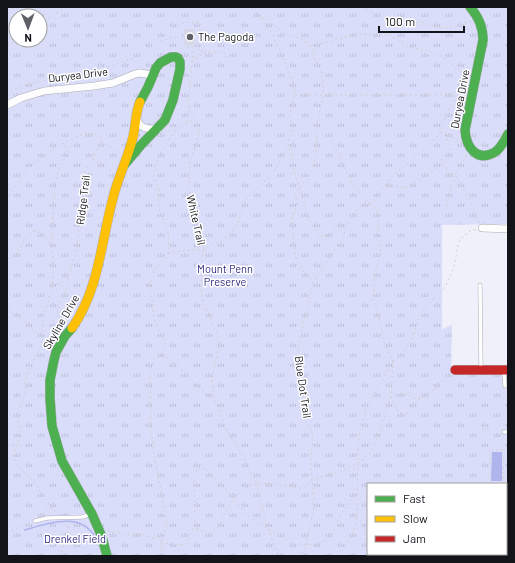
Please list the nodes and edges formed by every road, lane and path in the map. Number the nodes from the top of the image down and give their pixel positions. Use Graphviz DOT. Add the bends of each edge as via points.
graph roads {
  1 [pos="25,7"];
  2 [pos="66,7"];
  3 [pos="252,7"];
  4 [pos="362,7"];
  5 [pos="470,7"];
  6 [pos="7,10"];
  7 [pos="260,17"];
  8 [pos="48,19"];
  9 [pos="479,20"];
  10 [pos="173,28"];
  11 [pos="178,36"];
  12 [pos="310,46"];
  13 [pos="182,49"];
  14 [pos="227,58"];
  15 [pos="192,59"];
  16 [pos="192,62"];
  17 [pos="152,75"];
  18 [pos="476,80"];
  19 [pos="7,95"];
  20 [pos="295,95"];
  21 [pos="323,95"];
  22 [pos="7,105"];
  23 [pos="136,113"];
  24 [pos="196,120"];
  25 [pos="158,129"];
  26 [pos="441,131"];
  27 [pos="508,134"];
  28 [pos="329,135"];
  29 [pos="446,136"];
  30 [pos="101,142"];
  31 [pos="64,144"];
  32 [pos="288,144"];
  33 [pos="468,145"];
  34 [pos="93,159"];
  35 [pos="126,160"];
  36 [pos="443,164"];
  37 [pos="455,175"];
  38 [pos="120,176"];
  39 [pos="385,185"];
  40 [pos="299,186"];
  41 [pos="7,200"];
  42 [pos="369,204"];
  43 [pos="445,209"];
  44 [pos="344,228"];
  45 [pos="482,228"];
  46 [pos="508,229"];
  47 [pos="51,244"];
  48 [pos="202,249"];
  49 [pos="168,254"];
  50 [pos="7,259"];
  51 [pos="68,276"];
  52 [pos="313,283"];
  53 [pos="480,284"];
  54 [pos="52,285"];
  55 [pos="7,310"];
  56 [pos="43,335"];
  57 [pos="63,340"];
  58 [pos="161,354"];
  59 [pos="393,361"];
  60 [pos="455,370"];
  61 [pos="481,370"];
  62 [pos="506,370"];
  63 [pos="505,386"];
  64 [pos="391,396"];
  65 [pos="420,398"];
  66 [pos="215,400"];
  67 [pos="482,429"];
  68 [pos="489,429"];
  69 [pos="17,444"];
  70 [pos="7,446"];
  71 [pos="504,462"];
  72 [pos="508,462"];
  73 [pos="358,463"];
  74 [pos="312,480"];
  75 [pos="490,483"];
  76 [pos="504,483"];
  77 [pos="256,484"];
  78 [pos="358,493"];
  79 [pos="234,499"];
  80 [pos="50,507"];
  81 [pos="92,514"];
  82 [pos="357,516"];
  83 [pos="63,518"];
  84 [pos="35,521"];
  85 [pos="69,523"];
  86 [pos="195,528"];
  87 [pos="269,529"];
  88 [pos="105,531"];
  89 [pos="7,533"];
  90 [pos="162,536"];
  91 [pos="367,540"];
  92 [pos="160,543"];
  93 [pos="306,544"];
  94 [pos="58,556"];
  95 [pos="107,556"];
  96 [pos="163,556"];
  97 [pos="278,556"];
  98 [pos="301,556"];
  99 [pos="340,556"];
  1 -- 6 [label="path"];
  2 -- 8 [label="path"];
  3 -- 7 [label="path"];
  4 -- 9 [label="path" via="380,16 389,25 422,22 435,27 450,28"];
  5 -- 9 [label="street, Duryea Drive"];
  7 -- 12 [label="path"];
  7 -- 20 [label="path" via="284,59"];
  9 -- 18 [label="street, Duryea Drive" via="483,36"];
  10 -- 15 [label="path" via="184,22 199,23 202,52"];
  11 -- 19 [label="path" via="157,42 129,60 24,85"];
  12 -- 18 [label="path" via="357,34 390,35 409,47 432,52 447,59 456,69"];
  12 -- 21 [label="path" via="321,70 324,82"];
  13 -- 15 [label="path" via="192,46"];
  14 -- 16 [label="path" via="224,52 205,52"];
  15 -- 16 [label="path, White Trail"];
  16 -- 24 [label="path, White Trail" via="188,104"];
  17 -- 22 [label="street, Duryea Drive" via="140,73 104,84 44,91"];
  17 -- 23 [label="street, Skyline Drive"];
  17 -- 25 [label="street, Skyline Drive" via="160,63 171,57 178,58 180,69 172,100 165,120"];
  18 -- 33 [label="street, Duryea Drive" via="465,136"];
  20 -- 21 [label="path"];
  20 -- 32 [label="path, Blue Dot Trail"];
  21 -- 26 [label="path" via="454,94 454,101"];
  21 -- 40 [label="path" via="312,171 307,181"];
  23 -- 25 [label="street" via="143,127"];
  23 -- 35 [label="street, Skyline Drive" via="133,137"];
  24 -- 48 [label="path, White Trail" via="199,131 190,160 189,188"];
  24 -- 49 [label="path" via="176,129 155,166 159,209 168,233"];
  25 -- 35 [label="street, Skyline Drive"];
  26 -- 29 [label="path"];
  26 -- 39 [label="path, Blue Dot Trail"];
  27 -- 33 [label="street" via="500,147 487,155 475,153"];
  28 -- 42 [label="path" via="354,187"];
  29 -- 33 [label="path"];
  29 -- 36 [label="path" via="451,149 442,159"];
  30 -- 31 [label="path" via="99,135 90,133 80,134"];
  30 -- 34 [label="path, Ridge Trail"];
  30 -- 35 [label="path"];
  31 -- 41 [label="path" via="30,166"];
  31 -- 47 [label="path" via="68,153 60,165 55,183"];
  32 -- 40 [label="path, Blue Dot Trail"];
  32 -- 48 [label="path" via="274,170 245,201 233,231 224,240"];
  33 -- 37 [label="path" via="466,157"];
  34 -- 38 [label="path"];
  34 -- 51 [label="path, Ridge Trail" via="84,174 77,250"];
  35 -- 38 [label="street, Skyline Drive"];
  36 -- 37 [label="path" via="446,172"];
  36 -- 39 [label="path" via="406,188"];
  37 -- 43 [label="path"];
  37 -- 45 [label="path" via="470,200"];
  38 -- 57 [label="street, Skyline Drive" via="108,214 93,285 83,310"];
  39 -- 42 [label="path, Blue Dot Trail"];
  40 -- 44 [label="path, Blue Dot Trail" via="310,222 319,235 327,236 338,227"];
  40 -- 52 [label="path" via="295,194 297,204 292,218 296,258"];
  42 -- 44 [label="path, Blue Dot Trail" via="359,207"];
  42 -- 59 [label="path" via="375,207 378,214 380,246 373,299 386,348"];
  44 -- 52 [label="path, Blue Dot Trail" via="343,239"];
  45 -- 46 [label="street"];
  45 -- 59 [label="path" via="470,231 460,239 453,270 445,287 426,307 412,338"];
  47 -- 50 [label="path" via="40,232 33,232 26,236 16,256"];
  47 -- 54 [label="path"];
  48 -- 49 [label="path"];
  48 -- 66 [label="path, White Trail" via="201,288 204,304 218,336 219,346 212,379"];
  49 -- 58 [label="path" via="164,262 154,269 150,284 154,319 166,346"];
  51 -- 54 [label="path" via="61,283"];
  51 -- 57 [label="path, Ridge Trail" via="66,292 58,306"];
  52 -- 74 [label="path, Blue Dot Trail" via="298,342 298,366 306,406 306,421 312,433"];
  53 -- 61 [label="lane"];
  54 -- 56 [label="path" via="45,308"];
  55 -- 56 [label="path"];
  56 -- 57 [label="path"];
  56 -- 69 [label="path" via="42,344 25,382 25,394 18,420 21,435"];
  57 -- 81 [label="street, Skyline Drive" via="54,360 50,380 52,426 62,461"];
  58 -- 66 [label="path" via="176,362 198,387"];
  58 -- 90 [label="path" via="154,360 150,374 151,429 166,523"];
  59 -- 64 [label="path"];
  59 -- 73 [label="path" via="366,409 360,429"];
  60 -- 61 [label="street"];
  60 -- 65 [label="path" via="437,385 436,389"];
  61 -- 62 [label="street"];
  62 -- 63 [label="lane"];
  64 -- 65 [label="path" via="406,394"];
  64 -- 65 [label="path" via="398,412 408,414"];
  64 -- 73 [label="path" via="380,434 371,452"];
  66 -- 77 [label="path, White Trail" via="226,429"];
  67 -- 68 [label="path"];
  69 -- 70 [label="path"];
  69 -- 80 [label="path" via="16,463 36,484"];
  71 -- 72 [label="path"];
  71 -- 75 [label="path" via="504,450 490,450"];
  71 -- 76 [label="path"];
  73 -- 74 [label="path" via="340,472"];
  73 -- 78 [label="path"];
  74 -- 77 [label="path" via="304,488"];
  74 -- 93 [label="path, Blue Dot Trail" via="314,504"];
  77 -- 79 [label="path" via="244,489"];
  77 -- 87 [label="path, White Trail"];
  78 -- 82 [label="path"];
  78 -- 93 [label="path" via="338,519 333,534 323,542"];
  79 -- 86 [label="path" via="217,529 211,534 207,535"];
  79 -- 86 [label="path" via="206,469 200,468 194,478"];
  79 -- 87 [label="path" via="254,521"];
  80 -- 83 [label="path"];
  80 -- 84 [label="path"];
  81 -- 83 [label="lane"];
  81 -- 95 [label="street, Skyline Drive"];
  82 -- 91 [label="path" via="365,529"];
  82 -- 99 [label="path" via="356,528 342,548"];
  83 -- 84 [label="lane"];
  84 -- 89 [label="path"];
  85 -- 94 [label="path" via="68,533"];
  86 -- 92 [label="path" via="186,544"];
  87 -- 93 [label="path" via="293,544"];
  87 -- 97 [label="path, White Trail"];
  88 -- 90 [label="path" via="126,535 140,534 153,538"];
  90 -- 92 [label="path"];
  92 -- 96 [label="path"];
  93 -- 98 [label="path, Blue Dot Trail"];
}
